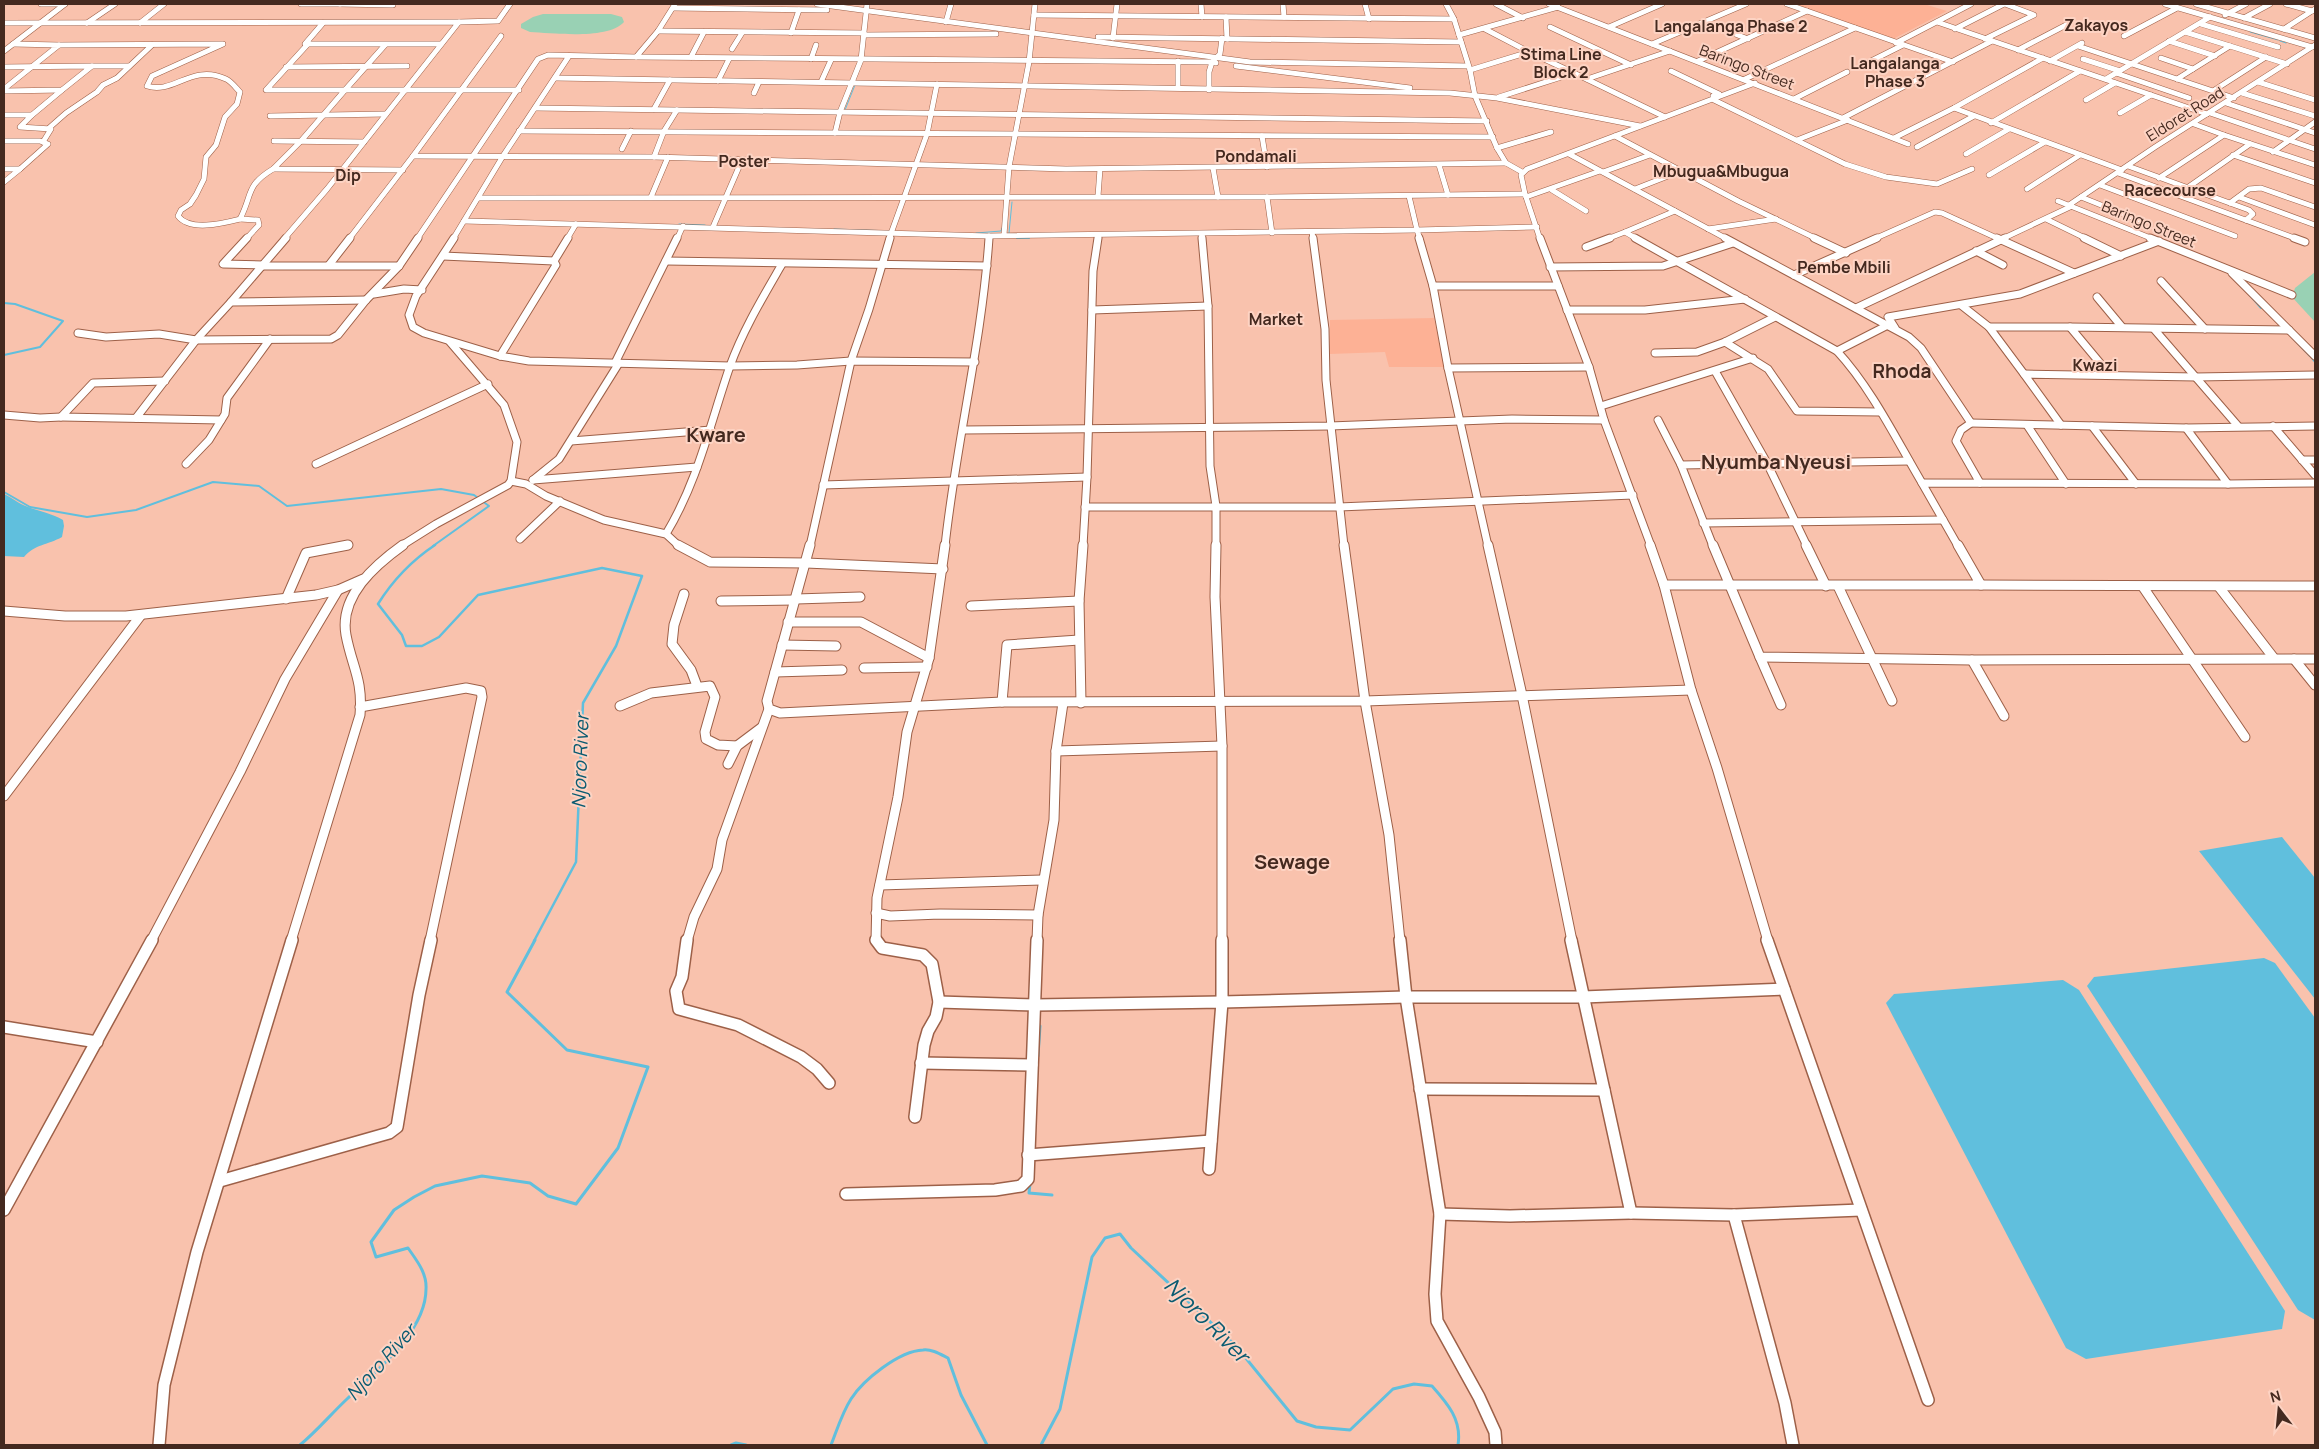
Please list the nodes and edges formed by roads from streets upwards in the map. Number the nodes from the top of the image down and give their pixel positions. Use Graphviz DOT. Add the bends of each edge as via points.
graph roads {
  1 [pos="41,4"];
  2 [pos="65,4"];
  3 [pos="115,4"];
  4 [pos="164,4"];
  5 [pos="301,4"];
  6 [pos="340,4"];
  7 [pos="393,4"];
  8 [pos="510,4"];
  9 [pos="817,4"];
  10 [pos="867,4"];
  11 [pos="951,4"];
  12 [pos="1034,4"];
  13 [pos="1117,4"];
  14 [pos="1201,4"];
  15 [pos="1283,4"];
  16 [pos="1365,4"];
  17 [pos="1446,4"];
  18 [pos="1496,4"];
  19 [pos="1549,4"];
  20 [pos="1662,4"];
  21 [pos="1746,4"];
  22 [pos="1787,4"];
  23 [pos="1971,4"];
  24 [pos="2004,4"];
  25 [pos="2165,4"];
  26 [pos="2196,4"];
  27 [pos="2246,4"];
  28 [pos="2270,4"];
  29 [pos="2286,4"];
  30 [pos="674,6"];
  31 [pos="832,6"];
  32 [pos="1558,7"];
  33 [pos="2177,8"];
  34 [pos="388,10"];
  35 [pos="799,10"];
  36 [pos="865,10"];
  37 [pos="2314,10"];
  38 [pos="1807,11"];
  39 [pos="2228,13"];
  40 [pos="384,14"];
  41 [pos="1034,15"];
  42 [pos="1116,17"];
  43 [pos="1202,17"];
  44 [pos="1284,17"];
  45 [pos="1226,18"];
  46 [pos="1523,18"];
  47 [pos="2213,18"];
  48 [pos="2244,18"];
  49 [pos="1369,19"];
  50 [pos="1454,19"];
  51 [pos="376,22"];
  52 [pos="459,22"];
  53 [pos="946,22"];
  54 [pos="1704,22"];
  55 [pos="1937,22"];
  56 [pos="4,23"];
  57 [pos="15,23"];
  58 [pos="39,23"];
  59 [pos="87,23"];
  60 [pos="140,23"];
  61 [pos="323,23"];
  62 [pos="2068,24"];
  63 [pos="2201,24"];
  64 [pos="1550,27"];
  65 [pos="1609,27"];
  66 [pos="10,28"];
  67 [pos="1485,28"];
  68 [pos="1855,28"];
  69 [pos="1955,29"];
  70 [pos="2284,29"];
  71 [pos="658,31"];
  72 [pos="704,32"];
  73 [pos="2185,32"];
  74 [pos="742,33"];
  75 [pos="791,33"];
  76 [pos="1024,33"];
  77 [pos="865,34"];
  78 [pos="1032,34"];
  79 [pos="1459,35"];
  80 [pos="501,36"];
  81 [pos="2124,36"];
  82 [pos="1055,37"];
  83 [pos="1113,38"];
  84 [pos="1225,38"];
  85 [pos="2315,38"];
  86 [pos="1748,39"];
  87 [pos="1985,39"];
  88 [pos="1992,41"];
  89 [pos="2169,41"];
  90 [pos="1461,42"];
  91 [pos="1896,43"];
  92 [pos="13,44"];
  93 [pos="441,44"];
  94 [pos="1652,44"];
  95 [pos="59,45"];
  96 [pos="152,45"];
  97 [pos="307,45"];
  98 [pos="385,45"];
  99 [pos="816,45"];
  100 [pos="1903,45"];
  101 [pos="2230,46"];
  102 [pos="2314,46"];
  103 [pos="2278,47"];
  104 [pos="732,49"];
  105 [pos="2018,50"];
  106 [pos="4,51"];
  107 [pos="1670,51"];
  108 [pos="1529,52"];
  109 [pos="2097,52"];
  110 [pos="569,56"];
  111 [pos="691,56"];
  112 [pos="2214,56"];
  113 [pos="636,57"];
  114 [pos="2266,57"];
  115 [pos="2043,58"];
  116 [pos="2161,58"];
  117 [pos="729,59"];
  118 [pos="811,59"];
  119 [pos="2083,59"];
  120 [pos="831,60"];
  121 [pos="861,60"];
  122 [pos="1214,60"];
  123 [pos="2050,60"];
  124 [pos="1178,61"];
  125 [pos="1698,61"];
  126 [pos="1029,62"];
  127 [pos="1952,62"];
  128 [pos="1865,64"];
  129 [pos="2132,64"];
  130 [pos="2287,64"];
  131 [pos="1631,65"];
  132 [pos="92,66"];
  133 [pos="129,66"];
  134 [pos="407,66"];
  135 [pos="286,67"];
  136 [pos="365,67"];
  137 [pos="2068,67"];
  138 [pos="4,68"];
  139 [pos="31,68"];
  140 [pos="1469,68"];
  141 [pos="2193,69"];
  142 [pos="2080,70"];
  143 [pos="1671,71"];
  144 [pos="1847,72"];
  145 [pos="2118,72"];
  146 [pos="1574,73"];
  147 [pos="555,78"];
  148 [pos="1587,79"];
  149 [pos="1745,79"];
  150 [pos="2106,79"];
  151 [pos="2177,79"];
  152 [pos="670,80"];
  153 [pos="718,81"];
  154 [pos="759,82"];
  155 [pos="822,82"];
  156 [pos="2115,82"];
  157 [pos="2258,82"];
  158 [pos="852,83"];
  159 [pos="937,84"];
  160 [pos="1178,84"];
  161 [pos="1755,84"];
  162 [pos="1025,85"];
  163 [pos="4,90"];
  164 [pos="62,90"];
  165 [pos="345,90"];
  166 [pos="404,90"];
  167 [pos="462,90"];
  168 [pos="519,90"];
  169 [pos="1209,90"];
  170 [pos="2213,91"];
  171 [pos="754,93"];
  172 [pos="1450,93"];
  173 [pos="2242,93"];
  174 [pos="2151,95"];
  175 [pos="1475,96"];
  176 [pos="1497,98"];
  177 [pos="2189,98"];
  178 [pos="2234,98"];
  179 [pos="1716,99"];
  180 [pos="1794,99"];
  181 [pos="2086,100"];
  182 [pos="2315,101"];
  183 [pos="2226,102"];
  184 [pos="535,108"];
  185 [pos="1954,108"];
  186 [pos="654,110"];
  187 [pos="677,110"];
  188 [pos="840,112"];
  189 [pos="931,112"];
  190 [pos="2120,113"];
  191 [pos="386,114"];
  192 [pos="1019,114"];
  193 [pos="2209,114"];
  194 [pos="4,115"];
  195 [pos="32,115"];
  196 [pos="324,115"];
  197 [pos="270,116"];
  198 [pos="1974,116"];
  199 [pos="2315,116"];
  200 [pos="1167,117"];
  201 [pos="1666,117"];
  202 [pos="1846,119"];
  203 [pos="1487,121"];
  204 [pos="1991,122"];
  205 [pos="2315,122"];
  206 [pos="2194,124"];
  207 [pos="1641,126"];
  208 [pos="49,128"];
  209 [pos="2009,129"];
  210 [pos="2305,129"];
  211 [pos="519,131"];
  212 [pos="632,131"];
  213 [pos="664,131"];
  214 [pos="1551,132"];
  215 [pos="835,133"];
  216 [pos="2315,133"];
  217 [pos="927,134"];
  218 [pos="1014,134"];
  219 [pos="1161,134"];
  220 [pos="2224,135"];
  221 [pos="1262,136"];
  222 [pos="1615,136"];
  223 [pos="1494,137"];
  224 [pos="1894,138"];
  225 [pos="1797,140"];
  226 [pos="2290,140"];
  227 [pos="4,141"];
  228 [pos="274,141"];
  229 [pos="300,141"];
  230 [pos="43,142"];
  231 [pos="364,142"];
  232 [pos="2045,142"];
  233 [pos="1908,144"];
  234 [pos="2250,144"];
  235 [pos="1497,148"];
  236 [pos="1918,148"];
  237 [pos="622,149"];
  238 [pos="2315,149"];
  239 [pos="2273,152"];
  240 [pos="1569,154"];
  241 [pos="1966,154"];
  242 [pos="1650,155"];
  243 [pos="2080,155"];
  244 [pos="413,156"];
  245 [pos="503,156"];
  246 [pos="2233,156"];
  247 [pos="474,157"];
  248 [pos="654,157"];
  249 [pos="668,157"];
  250 [pos="742,160"];
  251 [pos="1506,163"];
  252 [pos="915,164"];
  253 [pos="1439,164"];
  254 [pos="2315,165"];
  255 [pos="2128,166"];
  256 [pos="1009,167"];
  257 [pos="1267,167"];
  258 [pos="1213,168"];
  259 [pos="4,169"];
  260 [pos="20,169"];
  261 [pos="273,169"];
  262 [pos="1100,169"];
  263 [pos="1972,169"];
  264 [pos="341,170"];
  265 [pos="402,170"];
  266 [pos="1602,171"];
  267 [pos="1681,171"];
  268 [pos="2120,171"];
  269 [pos="1522,172"];
  270 [pos="2284,172"];
  271 [pos="1988,175"];
  272 [pos="2159,178"];
  273 [pos="4,182"];
  274 [pos="2315,183"];
  275 [pos="2100,185"];
  276 [pos="2187,188"];
  277 [pos="1635,189"];
  278 [pos="2027,189"];
  279 [pos="2315,189"];
  280 [pos="1552,190"];
  281 [pos="1448,195"];
  282 [pos="1007,196"];
  283 [pos="1098,196"];
  284 [pos="1409,196"];
  285 [pos="1526,196"];
  286 [pos="651,197"];
  287 [pos="726,197"];
  288 [pos="904,197"];
  289 [pos="1218,197"];
  290 [pos="1267,197"];
  291 [pos="2081,197"];
  292 [pos="2211,197"];
  293 [pos="2239,197"];
  294 [pos="479,198"];
  295 [pos="2058,201"];
  296 [pos="2230,203"];
  297 [pos="2202,204"];
  298 [pos="2071,206"];
  299 [pos="2315,207"];
  300 [pos="1586,211"];
  301 [pos="1675,211"];
  302 [pos="240,219"];
  303 [pos="1776,219"];
  304 [pos="2046,219"];
  305 [pos="2246,220"];
  306 [pos="464,221"];
  307 [pos="2141,221"];
  308 [pos="576,224"];
  309 [pos="2315,224"];
  310 [pos="683,226"];
  311 [pos="713,227"];
  312 [pos="1537,227"];
  313 [pos="1708,229"];
  314 [pos="1418,230"];
  315 [pos="1312,232"];
  316 [pos="1625,232"];
  317 [pos="891,233"];
  318 [pos="1272,233"];
  319 [pos="1202,234"];
  320 [pos="989,236"];
  321 [pos="1004,236"];
  322 [pos="1098,236"];
  323 [pos="2235,236"];
  324 [pos="1999,239"];
  325 [pos="2159,241"];
  326 [pos="2305,242"];
  327 [pos="1733,243"];
  328 [pos="1586,247"];
  329 [pos="1976,251"];
  330 [pos="1846,253"];
  331 [pos="443,256"];
  332 [pos="2121,256"];
  333 [pos="554,261"];
  334 [pos="666,261"];
  335 [pos="1680,262"];
  336 [pos="782,264"];
  337 [pos="262,265"];
  338 [pos="2003,265"];
  339 [pos="329,266"];
  340 [pos="399,266"];
  341 [pos="882,266"];
  342 [pos="987,266"];
  343 [pos="1550,267"];
  344 [pos="2230,272"];
  345 [pos="2074,273"];
  346 [pos="1794,275"];
  347 [pos="2161,281"];
  348 [pos="1433,286"];
  349 [pos="1558,286"];
  350 [pos="422,290"];
  351 [pos="2292,295"];
  352 [pos="2097,297"];
  353 [pos="369,298"];
  354 [pos="1745,299"];
  355 [pos="231,302"];
  356 [pos="1961,305"];
  357 [pos="1208,306"];
  358 [pos="1856,308"];
  359 [pos="1092,310"];
  360 [pos="1567,310"];
  361 [pos="1774,317"];
  362 [pos="1888,325"];
  363 [pos="1989,327"];
  364 [pos="2070,327"];
  365 [pos="2122,327"];
  366 [pos="1896,329"];
  367 [pos="2154,329"];
  368 [pos="2205,329"];
  369 [pos="2290,330"];
  370 [pos="78,332"];
  371 [pos="270,339"];
  372 [pos="196,340"];
  373 [pos="450,342"];
  374 [pos="1725,342"];
  375 [pos="1837,350"];
  376 [pos="1655,352"];
  377 [pos="500,356"];
  378 [pos="2315,356"];
  379 [pos="1753,358"];
  380 [pos="851,361"];
  381 [pos="975,362"];
  382 [pos="617,363"];
  383 [pos="730,366"];
  384 [pos="1589,367"];
  385 [pos="1448,368"];
  386 [pos="1715,371"];
  387 [pos="2024,374"];
  388 [pos="2110,375"];
  389 [pos="2315,375"];
  390 [pos="2196,377"];
  391 [pos="164,382"];
  392 [pos="488,384"];
  393 [pos="1601,406"];
  394 [pos="1880,412"];
  395 [pos="4,415"];
  396 [pos="61,417"];
  397 [pos="136,418"];
  398 [pos="221,420"];
  399 [pos="1604,420"];
  400 [pos="1658,420"];
  401 [pos="1460,421"];
  402 [pos="1971,423"];
  403 [pos="2027,425"];
  404 [pos="2061,425"];
  405 [pos="1330,426"];
  406 [pos="2092,426"];
  407 [pos="2238,426"];
  408 [pos="2273,426"];
  409 [pos="2315,426"];
  410 [pos="1210,428"];
  411 [pos="2186,428"];
  412 [pos="711,430"];
  413 [pos="963,430"];
  414 [pos="1089,430"];
  415 [pos="571,441"];
  416 [pos="1909,460"];
  417 [pos="2302,460"];
  418 [pos="2315,460"];
  419 [pos="1767,463"];
  420 [pos="186,464"];
  421 [pos="316,464"];
  422 [pos="1681,464"];
  423 [pos="698,467"];
  424 [pos="2315,475"];
  425 [pos="1087,477"];
  426 [pos="512,481"];
  427 [pos="954,481"];
  428 [pos="530,482"];
  429 [pos="1922,483"];
  430 [pos="1980,483"];
  431 [pos="2315,483"];
  432 [pos="2066,484"];
  433 [pos="2136,484"];
  434 [pos="2228,484"];
  435 [pos="823,485"];
  436 [pos="1633,495"];
  437 [pos="560,501"];
  438 [pos="1478,502"];
  439 [pos="1216,506"];
  440 [pos="1085,507"];
  441 [pos="1339,507"];
  442 [pos="1943,520"];
  443 [pos="1796,522"];
  444 [pos="1703,524"];
  445 [pos="666,534"];
  446 [pos="520,539"];
  447 [pos="348,545"];
  448 [pos="806,563"];
  449 [pos="943,569"];
  450 [pos="363,579"];
  451 [pos="1664,585"];
  452 [pos="1981,585"];
  453 [pos="1729,586"];
  454 [pos="1826,586"];
  455 [pos="1838,586"];
  456 [pos="2315,586"];
  457 [pos="2143,587"];
  458 [pos="2219,587"];
  459 [pos="338,590"];
  460 [pos="684,594"];
  461 [pos="860,597"];
  462 [pos="286,599"];
  463 [pos="796,599"];
  464 [pos="721,601"];
  465 [pos="1079,601"];
  466 [pos="971,606"];
  467 [pos="4,611"];
  468 [pos="141,615"];
  469 [pos="788,622"];
  470 [pos="1079,640"];
  471 [pos="782,645"];
  472 [pos="836,646"];
  473 [pos="1760,657"];
  474 [pos="2273,657"];
  475 [pos="1872,658"];
  476 [pos="2190,658"];
  477 [pos="2294,658"];
  478 [pos="2315,659"];
  479 [pos="1972,660"];
  480 [pos="928,662"];
  481 [pos="864,668"];
  482 [pos="842,670"];
  483 [pos="775,672"];
  484 [pos="2315,685"];
  485 [pos="697,686"];
  486 [pos="1691,690"];
  487 [pos="1522,695"];
  488 [pos="1365,701"];
  489 [pos="1892,701"];
  490 [pos="1002,702"];
  491 [pos="1219,702"];
  492 [pos="1063,703"];
  493 [pos="1080,703"];
  494 [pos="916,705"];
  495 [pos="1781,705"];
  496 [pos="620,706"];
  497 [pos="360,707"];
  498 [pos="769,709"];
  499 [pos="2004,716"];
  500 [pos="761,728"];
  501 [pos="2245,736"];
  502 [pos="737,746"];
  503 [pos="1222,746"];
  504 [pos="1056,751"];
  505 [pos="728,764"];
  506 [pos="4,796"];
  507 [pos="1042,880"];
  508 [pos="880,885"];
  509 [pos="876,913"];
  510 [pos="1038,915"];
  511 [pos="1784,989"];
  512 [pos="1406,997"];
  513 [pos="1583,997"];
  514 [pos="939,1002"];
  515 [pos="1222,1002"];
  516 [pos="1036,1005"];
  517 [pos="4,1027"];
  518 [pos="97,1042"];
  519 [pos="920,1063"];
  520 [pos="1032,1065"];
  521 [pos="829,1083"];
  522 [pos="1420,1089"];
  523 [pos="1604,1090"];
  524 [pos="915,1116"];
  525 [pos="1211,1141"];
  526 [pos="1028,1156"];
  527 [pos="1209,1169"];
  528 [pos="220,1181"];
  529 [pos="846,1194"];
  530 [pos="4,1210"];
  531 [pos="1861,1210"];
  532 [pos="1631,1213"];
  533 [pos="1440,1214"];
  534 [pos="1734,1215"];
  535 [pos="1928,1400"];
  536 [pos="159,1445"];
  537 [pos="1496,1445"];
  538 [pos="1793,1445"];
  1 -- 2 [label="street"];
  2 -- 58 [label="street"];
  3 -- 59 [label="street"];
  4 -- 60 [label="street"];
  5 -- 6 [label="street"];
  6 -- 7 [label="street"];
  7 -- 34 [label="street"];
  8 -- 52 [label="street" via="498,21"];
  9 -- 31 [label="street"];
  10 -- 36 [label="street"];
  11 -- 53 [label="street"];
  12 -- 41 [label="street"];
  13 -- 42 [label="street"];
  14 -- 43 [label="street"];
  15 -- 44 [label="street"];
  16 -- 49 [label="street"];
  17 -- 50 [label="street"];
  18 -- 46 [label="street"];
  19 -- 32 [label="street, Baringo Street"];
  20 -- 65 [label="street"];
  21 -- 54 [label="street"];
  22 -- 38 [label="street"];
  23 -- 55 [label="street"];
  24 -- 69 [label="street"];
  24 -- 87 [label="street" via="2034,15"];
  25 -- 33 [label="street"];
  26 -- 39 [label="street"];
  27 -- 39 [label="street"];
  28 -- 48 [label="street"];
  29 -- 37 [label="street"];
  30 -- 35 [label="street"];
  30 -- 71 [label="street"];
  31 -- 35 [label="street" via="829,10"];
  31 -- 36 [label="street"];
  32 -- 46 [label="street"];
  32 -- 65 [label="street, Baringo Street"];
  33 -- 47 [label="street"];
  33 -- 81 [label="street"];
  35 -- 75 [label="street"];
  36 -- 53 [label="street"];
  36 -- 77 [label="street"];
  37 -- 70 [label="street"];
  38 -- 68 [label="street"];
  38 -- 86 [label="street"];
  39 -- 47 [label="street"];
  39 -- 48 [label="street"];
  40 -- 51 [label="street"];
  41 -- 42 [label="street"];
  41 -- 78 [label="street"];
  42 -- 43 [label="street"];
  42 -- 83 [label="street"];
  43 -- 45 [label="street"];
  44 -- 45 [label="street"];
  44 -- 49 [label="street"];
  45 -- 84 [label="street"];
  46 -- 67 [label="street"];
  47 -- 63 [label="street"];
  47 -- 102 [label="street"];
  48 -- 70 [label="street"];
  49 -- 50 [label="street"];
  50 -- 79 [label="street"];
  51 -- 52 [label="street"];
  51 -- 61 [label="street"];
  52 -- 93 [label="street"];
  53 -- 76 [label="street"];
  54 -- 86 [label="street"];
  54 -- 94 [label="street"];
  55 -- 69 [label="street"];
  55 -- 91 [label="street"];
  56 -- 57 [label="street"];
  57 -- 58 [label="street"];
  57 -- 66 [label="street"];
  58 -- 59 [label="street"];
  58 -- 92 [label="street"];
  59 -- 60 [label="street"];
  60 -- 61 [label="street"];
  61 -- 97 [label="street" via="307,40"];
  62 -- 105 [label="street"];
  63 -- 73 [label="street"];
  63 -- 103 [label="street"];
  64 -- 131 [label="street"];
  65 -- 94 [label="street, Baringo Street"];
  67 -- 79 [label="street"];
  67 -- 108 [label="street"];
  68 -- 91 [label="street"];
  68 -- 149 [label="street"];
  69 -- 87 [label="street"];
  70 -- 85 [label="street"];
  71 -- 72 [label="street"];
  71 -- 113 [label="street"];
  72 -- 74 [label="street"];
  72 -- 111 [label="street"];
  73 -- 89 [label="street"];
  73 -- 101 [label="street"];
  74 -- 75 [label="street"];
  74 -- 104 [label="street"];
  75 -- 77 [label="street"];
  76 -- 77 [label="street"];
  76 -- 78 [label="street"];
  77 -- 121 [label="street"];
  78 -- 82 [label="street"];
  78 -- 126 [label="street"];
  79 -- 90 [label="street"];
  80 -- 167 [label="street"];
  82 -- 83 [label="street"];
  82 -- 122 [label="street"];
  83 -- 84 [label="street"];
  84 -- 90 [label="street"];
  84 -- 122 [label="street"];
  86 -- 125 [label="street"];
  87 -- 88 [label="street"];
  88 -- 105 [label="street"];
  88 -- 127 [label="street"];
  89 -- 112 [label="street"];
  89 -- 129 [label="street"];
  90 -- 140 [label="street"];
  91 -- 100 [label="street"];
  92 -- 95 [label="street"];
  92 -- 106 [label="street"];
  93 -- 98 [label="street"];
  93 -- 166 [label="street"];
  94 -- 107 [label="street, Baringo Street"];
  95 -- 96 [label="street"];
  95 -- 139 [label="street"];
  96 -- 133 [label="street"];
  96 -- 302 [label="street" via="223,44 152,76 147,86 165,86 200,73 226,79 240,92 236,104 225,118 216,145 206,157 204,179 190,204 178,216 201,226 217,226"];
  97 -- 98 [label="street"];
  97 -- 135 [label="street"];
  98 -- 136 [label="street"];
  99 -- 118 [label="street"];
  100 -- 127 [label="street"];
  100 -- 128 [label="street"];
  101 -- 112 [label="street"];
  101 -- 114 [label="street"];
  102 -- 130 [label="street, Eldoret Road"];
  105 -- 115 [label="street"];
  107 -- 125 [label="street, Baringo Street"];
  107 -- 131 [label="street"];
  108 -- 140 [label="street"];
  108 -- 146 [label="street"];
  109 -- 119 [label="street"];
  109 -- 123 [label="street" via="2080,44"];
  109 -- 129 [label="street"];
  110 -- 113 [label="street"];
  110 -- 147 [label="street"];
  110 -- 168 [label="street" via="541,57"];
  112 -- 141 [label="street"];
  113 -- 117 [label="street"];
  114 -- 130 [label="street"];
  114 -- 170 [label="street"];
  115 -- 123 [label="street"];
  115 -- 185 [label="street"];
  116 -- 141 [label="street"];
  117 -- 118 [label="street"];
  117 -- 153 [label="street"];
  118 -- 120 [label="street"];
  119 -- 137 [label="street"];
  119 -- 145 [label="street"];
  120 -- 121 [label="street"];
  120 -- 155 [label="street"];
  121 -- 126 [label="street"];
  121 -- 158 [label="street"];
  122 -- 124 [label="street"];
  122 -- 140 [label="street"];
  122 -- 169 [label="street" via="1209,72"];
  122 -- 172 [label="street"];
  123 -- 137 [label="street"];
  124 -- 126 [label="street"];
  124 -- 160 [label="street"];
  125 -- 149 [label="street, Baringo Street"];
  126 -- 162 [label="street"];
  127 -- 202 [label="street"];
  129 -- 145 [label="street"];
  129 -- 151 [label="street"];
  130 -- 157 [label="street, Eldoret Road"];
  131 -- 148 [label="street"];
  132 -- 133 [label="street"];
  132 -- 139 [label="street"];
  132 -- 164 [label="street"];
  133 -- 208 [label="street"];
  134 -- 136 [label="street"];
  135 -- 136 [label="street"];
  135 -- 165 [label="street" via="266,90"];
  136 -- 165 [label="street"];
  137 -- 142 [label="street"];
  138 -- 139 [label="street"];
  139 -- 163 [label="street"];
  140 -- 175 [label="street"];
  141 -- 151 [label="street"];
  142 -- 150 [label="street"];
  142 -- 204 [label="street"];
  143 -- 179 [label="street" via="1719,94 1713,96"];
  144 -- 180 [label="street"];
  145 -- 150 [label="street"];
  145 -- 177 [label="street"];
  146 -- 148 [label="street"];
  146 -- 176 [label="street"];
  147 -- 152 [label="street"];
  147 -- 184 [label="street"];
  148 -- 201 [label="street"];
  149 -- 161 [label="street, Baringo Street"];
  150 -- 156 [label="street"];
  151 -- 170 [label="street"];
  152 -- 153 [label="street"];
  152 -- 186 [label="street"];
  153 -- 154 [label="street"];
  154 -- 155 [label="street"];
  154 -- 171 [label="street"];
  155 -- 158 [label="street"];
  156 -- 174 [label="street"];
  156 -- 181 [label="street"];
  157 -- 173 [label="street, Eldoret Road"];
  157 -- 182 [label="street"];
  158 -- 159 [label="street"];
  158 -- 188 [label="street"];
  159 -- 162 [label="street"];
  159 -- 189 [label="street"];
  161 -- 179 [label="street"];
  161 -- 180 [label="street, Baringo Street"];
  162 -- 169 [label="street"];
  162 -- 192 [label="street"];
  163 -- 164 [label="street"];
  164 -- 195 [label="street"];
  165 -- 166 [label="street"];
  165 -- 196 [label="street"];
  166 -- 167 [label="street"];
  166 -- 191 [label="street"];
  167 -- 168 [label="street"];
  167 -- 244 [label="street"];
  168 -- 247 [label="street"];
  169 -- 172 [label="street"];
  170 -- 178 [label="street"];
  172 -- 175 [label="street"];
  173 -- 178 [label="street, Eldoret Road"];
  173 -- 199 [label="street"];
  174 -- 190 [label="street"];
  174 -- 193 [label="street"];
  175 -- 176 [label="street"];
  175 -- 203 [label="street"];
  176 -- 207 [label="street"];
  178 -- 183 [label="street, Eldoret Road"];
  179 -- 201 [label="street"];
  179 -- 225 [label="street"];
  180 -- 202 [label="street, Baringo Street"];
  183 -- 193 [label="street, Eldoret Road"];
  183 -- 210 [label="street"];
  184 -- 186 [label="street"];
  184 -- 211 [label="street"];
  185 -- 198 [label="street"];
  185 -- 224 [label="street"];
  186 -- 187 [label="street"];
  187 -- 188 [label="street"];
  187 -- 213 [label="street"];
  188 -- 189 [label="street"];
  188 -- 215 [label="street"];
  189 -- 192 [label="street"];
  189 -- 217 [label="street"];
  191 -- 196 [label="street"];
  191 -- 231 [label="street"];
  192 -- 200 [label="street"];
  192 -- 218 [label="street"];
  193 -- 206 [label="street, Eldoret Road"];
  193 -- 226 [label="street"];
  194 -- 195 [label="street"];
  195 -- 208 [label="street" via="20,127"];
  196 -- 197 [label="street"];
  196 -- 229 [label="street"];
  198 -- 204 [label="street"];
  198 -- 236 [label="street"];
  200 -- 203 [label="street"];
  200 -- 219 [label="street"];
  201 -- 207 [label="street"];
  202 -- 224 [label="street, Baringo Street"];
  202 -- 225 [label="street"];
  203 -- 223 [label="street"];
  204 -- 209 [label="street"];
  205 -- 210 [label="street"];
  206 -- 220 [label="street"];
  206 -- 255 [label="street, Eldoret Road"];
  207 -- 222 [label="street"];
  208 -- 230 [label="street" via="52,130"];
  209 -- 232 [label="street"];
  209 -- 241 [label="street"];
  210 -- 216 [label="street"];
  210 -- 226 [label="street"];
  211 -- 212 [label="street"];
  211 -- 245 [label="street"];
  212 -- 213 [label="street"];
  212 -- 237 [label="street"];
  213 -- 215 [label="street"];
  213 -- 248 [label="street"];
  214 -- 235 [label="street"];
  215 -- 217 [label="street"];
  217 -- 218 [label="street"];
  217 -- 252 [label="street"];
  218 -- 219 [label="street"];
  218 -- 256 [label="street"];
  219 -- 221 [label="street"];
  220 -- 234 [label="street"];
  220 -- 272 [label="street"];
  221 -- 223 [label="street"];
  221 -- 257 [label="street"];
  222 -- 240 [label="street"];
  222 -- 242 [label="street"];
  223 -- 235 [label="street"];
  224 -- 233 [label="street, Baringo Street"];
  225 -- 263 [label="street" via="1854,168 1912,181 1936,184"];
  226 -- 238 [label="street"];
  226 -- 239 [label="street"];
  227 -- 230 [label="street"];
  228 -- 229 [label="street"];
  229 -- 231 [label="street"];
  229 -- 261 [label="street"];
  230 -- 260 [label="street" via="48,144"];
  231 -- 264 [label="street"];
  232 -- 243 [label="street"];
  232 -- 271 [label="street"];
  234 -- 239 [label="street"];
  234 -- 246 [label="street"];
  235 -- 251 [label="street"];
  239 -- 254 [label="street"];
  240 -- 266 [label="street"];
  240 -- 269 [label="street"];
  242 -- 266 [label="street"];
  242 -- 267 [label="street"];
  243 -- 268 [label="street"];
  243 -- 278 [label="street"];
  244 -- 247 [label="street"];
  244 -- 265 [label="street"];
  245 -- 247 [label="street"];
  245 -- 248 [label="street"];
  245 -- 294 [label="street"];
  246 -- 270 [label="street"];
  246 -- 276 [label="street"];
  247 -- 340 [label="street"];
  248 -- 249 [label="street"];
  249 -- 250 [label="street"];
  249 -- 286 [label="street"];
  250 -- 252 [label="street"];
  250 -- 287 [label="street"];
  251 -- 253 [label="street"];
  251 -- 269 [label="street"];
  252 -- 256 [label="street"];
  252 -- 288 [label="street"];
  253 -- 257 [label="street"];
  253 -- 281 [label="street"];
  255 -- 268 [label="street, Eldoret Road"];
  255 -- 272 [label="street"];
  256 -- 262 [label="street"];
  256 -- 282 [label="street"];
  257 -- 258 [label="street"];
  258 -- 262 [label="street"];
  258 -- 289 [label="street"];
  259 -- 260 [label="street"];
  260 -- 273 [label="street"];
  261 -- 264 [label="street"];
  261 -- 302 [label="street" via="249,189"];
  262 -- 283 [label="street"];
  264 -- 265 [label="street"];
  264 -- 337 [label="street"];
  265 -- 339 [label="street"];
  266 -- 277 [label="street"];
  266 -- 280 [label="street"];
  267 -- 277 [label="street"];
  267 -- 303 [label="street"];
  268 -- 275 [label="street, Eldoret Road"];
  268 -- 297 [label="street"];
  269 -- 285 [label="street"];
  270 -- 274 [label="street"];
  270 -- 279 [label="street" via="2280,176"];
  272 -- 276 [label="street"];
  275 -- 291 [label="street, Eldoret Road"];
  275 -- 323 [label="street"];
  276 -- 292 [label="street"];
  277 -- 301 [label="street"];
  280 -- 285 [label="street"];
  280 -- 300 [label="street"];
  281 -- 284 [label="street"];
  281 -- 285 [label="street"];
  282 -- 283 [label="street"];
  282 -- 288 [label="street"];
  282 -- 321 [label="street"];
  283 -- 289 [label="street"];
  284 -- 290 [label="street"];
  284 -- 314 [label="street"];
  285 -- 312 [label="street"];
  286 -- 287 [label="street"];
  286 -- 294 [label="street"];
  287 -- 288 [label="street"];
  287 -- 311 [label="street"];
  288 -- 317 [label="street"];
  289 -- 290 [label="street"];
  290 -- 318 [label="street"];
  291 -- 298 [label="street, Eldoret Road"];
  291 -- 307 [label="street"];
  292 -- 296 [label="street"];
  292 -- 297 [label="street"];
  293 -- 296 [label="street"];
  293 -- 299 [label="street" via="2249,189 2261,188"];
  293 -- 309 [label="street"];
  294 -- 306 [label="street"];
  295 -- 298 [label="street, Baringo Street"];
  296 -- 305 [label="street" via="2253,213"];
  297 -- 305 [label="street"];
  298 -- 304 [label="street, Eldoret Road"];
  298 -- 325 [label="street, Baringo Street"];
  301 -- 313 [label="street"];
  301 -- 316 [label="street"];
  302 -- 337 [label="street" via="258,220 259,225 223,264"];
  303 -- 313 [label="street"];
  303 -- 330 [label="street"];
  304 -- 324 [label="street, Eldoret Road"];
  304 -- 332 [label="street"];
  305 -- 326 [label="street"];
  306 -- 308 [label="street"];
  306 -- 331 [label="street"];
  308 -- 310 [label="street"];
  308 -- 333 [label="street"];
  310 -- 311 [label="street"];
  310 -- 334 [label="street"];
  311 -- 317 [label="street"];
  312 -- 314 [label="street"];
  312 -- 343 [label="street"];
  313 -- 327 [label="street"];
  314 -- 315 [label="street"];
  314 -- 348 [label="street"];
  315 -- 318 [label="street"];
  315 -- 405 [label="street" via="1325,329"];
  316 -- 328 [label="street"];
  316 -- 335 [label="street"];
  317 -- 320 [label="street"];
  317 -- 341 [label="street"];
  318 -- 319 [label="street"];
  319 -- 322 [label="street"];
  319 -- 357 [label="street"];
  320 -- 321 [label="street"];
  320 -- 342 [label="street"];
  321 -- 322 [label="street"];
  322 -- 359 [label="street"];
  324 -- 329 [label="street, Eldoret Road"];
  324 -- 330 [label="street" via="1942,212 1935,212"];
  324 -- 345 [label="street"];
  325 -- 332 [label="street"];
  325 -- 344 [label="street, Baringo Street"];
  327 -- 335 [label="street"];
  327 -- 346 [label="street"];
  329 -- 338 [label="street"];
  329 -- 358 [label="street, Eldoret Road"];
  330 -- 346 [label="street"];
  331 -- 333 [label="street"];
  331 -- 350 [label="street"];
  332 -- 345 [label="street"];
  333 -- 377 [label="street" via="556,265"];
  334 -- 336 [label="street"];
  334 -- 382 [label="street"];
  335 -- 343 [label="street" via="1663,266"];
  335 -- 354 [label="street"];
  336 -- 341 [label="street"];
  336 -- 383 [label="street" via="744,332"];
  337 -- 339 [label="street"];
  337 -- 355 [label="street"];
  339 -- 340 [label="street"];
  340 -- 353 [label="street"];
  341 -- 342 [label="street"];
  341 -- 380 [label="street"];
  342 -- 381 [label="street"];
  343 -- 349 [label="street"];
  344 -- 351 [label="street, Baringo Street"];
  344 -- 369 [label="street, Baringo Street"];
  345 -- 356 [label="street" via="2020,294"];
  346 -- 358 [label="street"];
  347 -- 368 [label="street"];
  348 -- 349 [label="street"];
  348 -- 385 [label="street"];
  349 -- 360 [label="street"];
  350 -- 353 [label="street" via="388,291"];
  350 -- 373 [label="street" via="410,312 412,324 424,333"];
  352 -- 365 [label="street"];
  353 -- 355 [label="street"];
  353 -- 371 [label="street" via="331,340"];
  354 -- 360 [label="street" via="1645,310"];
  354 -- 361 [label="street"];
  355 -- 372 [label="street"];
  356 -- 363 [label="street"];
  356 -- 366 [label="street" via="1888,317"];
  357 -- 359 [label="street"];
  357 -- 410 [label="street"];
  358 -- 362 [label="street"];
  359 -- 414 [label="street"];
  360 -- 384 [label="street"];
  361 -- 374 [label="street"];
  361 -- 375 [label="street"];
  362 -- 366 [label="street"];
  362 -- 375 [label="street"];
  363 -- 364 [label="street"];
  363 -- 387 [label="street"];
  364 -- 365 [label="street"];
  364 -- 388 [label="street"];
  365 -- 367 [label="street"];
  366 -- 402 [label="street" via="1921,348"];
  367 -- 368 [label="street"];
  367 -- 390 [label="street"];
  368 -- 369 [label="street"];
  369 -- 378 [label="street, Baringo Street"];
  370 -- 372 [label="street" via="94,337 163,334"];
  371 -- 372 [label="street"];
  371 -- 398 [label="street" via="227,398 226,414"];
  372 -- 391 [label="street"];
  373 -- 377 [label="street"];
  373 -- 392 [label="street"];
  374 -- 376 [label="street" via="1697,352"];
  374 -- 379 [label="street"];
  375 -- 394 [label="street"];
  377 -- 382 [label="street" via="529,361"];
  379 -- 386 [label="street"];
  379 -- 394 [label="street" via="1774,376 1797,411"];
  380 -- 381 [label="street"];
  380 -- 383 [label="street"];
  380 -- 435 [label="street"];
  381 -- 413 [label="street"];
  382 -- 383 [label="street"];
  382 -- 415 [label="street"];
  383 -- 412 [label="street"];
  384 -- 385 [label="street"];
  384 -- 393 [label="street"];
  385 -- 401 [label="street"];
  386 -- 393 [label="street"];
  386 -- 419 [label="street"];
  387 -- 388 [label="street"];
  387 -- 404 [label="street"];
  388 -- 390 [label="street"];
  389 -- 390 [label="street"];
  390 -- 407 [label="street"];
  391 -- 396 [label="street" via="93,383"];
  391 -- 397 [label="street"];
  392 -- 421 [label="street"];
  392 -- 426 [label="street" via="504,405 517,442"];
  393 -- 399 [label="street"];
  394 -- 416 [label="street"];
  395 -- 396 [label="street"];
  396 -- 397 [label="street"];
  397 -- 398 [label="street"];
  398 -- 420 [label="street" via="209,440"];
  399 -- 401 [label="street"];
  399 -- 436 [label="street"];
  400 -- 422 [label="street"];
  401 -- 405 [label="street"];
  401 -- 438 [label="street"];
  402 -- 403 [label="street"];
  402 -- 430 [label="street" via="1961,428 1956,441"];
  403 -- 404 [label="street"];
  403 -- 432 [label="street"];
  404 -- 406 [label="street"];
  405 -- 410 [label="street"];
  405 -- 441 [label="street"];
  406 -- 411 [label="street"];
  406 -- 433 [label="street"];
  407 -- 408 [label="street"];
  407 -- 411 [label="street"];
  408 -- 409 [label="street"];
  408 -- 417 [label="street"];
  410 -- 414 [label="street"];
  410 -- 439 [label="street" via="1210,466"];
  411 -- 434 [label="street"];
  412 -- 415 [label="street"];
  412 -- 423 [label="street"];
  413 -- 414 [label="street"];
  413 -- 427 [label="street"];
  414 -- 425 [label="street"];
  415 -- 428 [label="street" via="559,458"];
  416 -- 419 [label="street"];
  416 -- 429 [label="street"];
  417 -- 418 [label="street"];
  417 -- 424 [label="street"];
  419 -- 422 [label="street"];
  419 -- 443 [label="street"];
  422 -- 444 [label="street"];
  423 -- 428 [label="street"];
  423 -- 445 [label="street" via="677,518"];
  425 -- 427 [label="street"];
  425 -- 440 [label="street"];
  426 -- 428 [label="street"];
  426 -- 450 [label="street" via="471,507 414,536"];
  427 -- 435 [label="street"];
  427 -- 449 [label="street"];
  428 -- 437 [label="street" via="546,496"];
  429 -- 430 [label="street"];
  429 -- 442 [label="street"];
  430 -- 432 [label="street"];
  431 -- 434 [label="street"];
  432 -- 433 [label="street"];
  433 -- 434 [label="street"];
  435 -- 448 [label="street"];
  436 -- 438 [label="street"];
  436 -- 451 [label="street"];
  437 -- 445 [label="street" via="604,520"];
  437 -- 446 [label="street"];
  438 -- 441 [label="street"];
  438 -- 487 [label="street"];
  439 -- 440 [label="street"];
  439 -- 441 [label="street"];
  439 -- 491 [label="street"];
  440 -- 465 [label="street"];
  441 -- 488 [label="street"];
  442 -- 443 [label="street"];
  442 -- 452 [label="street"];
  443 -- 444 [label="street"];
  443 -- 454 [label="street"];
  444 -- 453 [label="street"];
  445 -- 448 [label="street" via="679,546 710,562"];
  447 -- 462 [label="street" via="306,553"];
  448 -- 449 [label="street"];
  448 -- 463 [label="street"];
  449 -- 480 [label="street"];
  450 -- 459 [label="street"];
  450 -- 497 [label="street" via="352,597 345,622 359,676"];
  451 -- 453 [label="street"];
  451 -- 486 [label="street"];
  452 -- 455 [label="street"];
  452 -- 457 [label="street"];
  453 -- 454 [label="street"];
  453 -- 473 [label="street"];
  454 -- 455 [label="street"];
  455 -- 475 [label="street"];
  456 -- 458 [label="street"];
  457 -- 458 [label="street"];
  457 -- 476 [label="street"];
  458 -- 474 [label="street"];
  459 -- 462 [label="street"];
  459 -- 518 [label="street" via="285,679 240,772"];
  460 -- 485 [label="street" via="672,644"];
  461 -- 463 [label="street"];
  462 -- 468 [label="street"];
  463 -- 464 [label="street"];
  463 -- 469 [label="street"];
  465 -- 466 [label="street"];
  465 -- 470 [label="street"];
  467 -- 468 [label="street" via="36,616"];
  468 -- 506 [label="street"];
  469 -- 471 [label="street"];
  469 -- 480 [label="street" via="861,622"];
  470 -- 490 [label="street" via="1007,645"];
  470 -- 493 [label="street"];
  471 -- 472 [label="street"];
  471 -- 483 [label="street"];
  473 -- 475 [label="street"];
  473 -- 495 [label="street"];
  474 -- 476 [label="street"];
  474 -- 477 [label="street"];
  475 -- 479 [label="street"];
  475 -- 489 [label="street"];
  476 -- 479 [label="street"];
  476 -- 501 [label="street"];
  477 -- 478 [label="street"];
  477 -- 484 [label="street"];
  479 -- 499 [label="street"];
  480 -- 481 [label="street"];
  480 -- 494 [label="street"];
  482 -- 483 [label="street"];
  483 -- 498 [label="street" via="767,701"];
  485 -- 496 [label="street" via="646,695"];
  485 -- 502 [label="street" via="710,686 715,697 706,739 718,745"];
  486 -- 487 [label="street"];
  486 -- 511 [label="street"];
  487 -- 488 [label="street"];
  487 -- 513 [label="street"];
  488 -- 491 [label="street"];
  488 -- 512 [label="street" via="1389,835"];
  490 -- 492 [label="street"];
  490 -- 494 [label="street"];
  491 -- 493 [label="street"];
  491 -- 503 [label="street"];
  492 -- 493 [label="street"];
  492 -- 504 [label="street"];
  494 -- 498 [label="street" via="780,713"];
  494 -- 508 [label="street" via="907,732"];
  497 -- 528 [label="street" via="360,716"];
  497 -- 528 [label="street" via="466,688 481,691 482,697 419,995 400,1118 389,1133"];
  498 -- 500 [label="street"];
  500 -- 502 [label="street"];
  500 -- 521 [label="street" via="722,840 717,869 694,917 676,1001 679,1008 738,1025 801,1057"];
  502 -- 505 [label="street"];
  503 -- 504 [label="street"];
  503 -- 515 [label="street"];
  504 -- 507 [label="street" via="1054,820"];
  507 -- 508 [label="street"];
  507 -- 510 [label="street"];
  508 -- 509 [label="street"];
  509 -- 510 [label="street" via="890,916"];
  509 -- 514 [label="street" via="876,941 882,948 923,955 932,964"];
  510 -- 516 [label="street"];
  511 -- 513 [label="street"];
  511 -- 531 [label="street"];
  512 -- 513 [label="street"];
  512 -- 515 [label="street"];
  512 -- 522 [label="street"];
  513 -- 523 [label="street"];
  514 -- 516 [label="street"];
  514 -- 519 [label="street"];
  515 -- 516 [label="street"];
  515 -- 525 [label="street"];
  516 -- 520 [label="street"];
  517 -- 518 [label="street"];
  518 -- 530 [label="street"];
  519 -- 520 [label="street"];
  519 -- 524 [label="street"];
  520 -- 526 [label="street"];
  522 -- 523 [label="street"];
  522 -- 533 [label="street"];
  523 -- 532 [label="street"];
  525 -- 526 [label="street"];
  525 -- 527 [label="street"];
  526 -- 529 [label="street" via="1028,1179 1012,1189"];
  528 -- 536 [label="street" via="176,1332 164,1385"];
  531 -- 534 [label="street"];
  531 -- 535 [label="street"];
  532 -- 533 [label="street"];
  532 -- 534 [label="street"];
  533 -- 537 [label="street" via="1435,1294 1437,1321 1480,1397 1495,1432"];
  534 -- 538 [label="street" via="1785,1403"];
}
